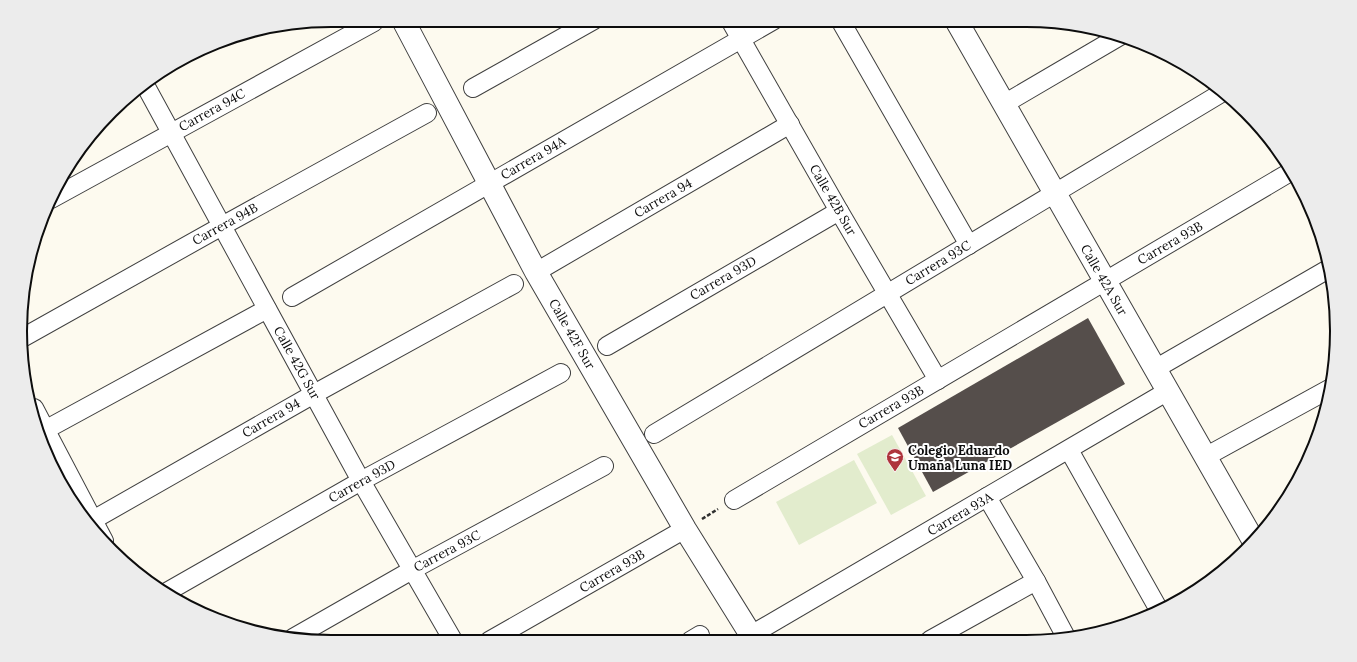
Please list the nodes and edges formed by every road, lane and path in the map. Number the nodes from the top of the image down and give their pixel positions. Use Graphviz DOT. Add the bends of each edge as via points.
graph roads {
  1 [pos="365,27"];
  2 [pos="407,27"];
  3 [pos="582,27"];
  4 [pos="734,27"];
  5 [pos="762,27"];
  6 [pos="844,27"];
  7 [pos="960,27"];
  8 [pos="741,39"];
  9 [pos="1114,40"];
  10 [pos="473,88"];
  11 [pos="147,89"];
  12 [pos="1218,95"];
  13 [pos="1004,104"];
  14 [pos="427,113"];
  15 [pos="790,124"];
  16 [pos="172,133"];
  17 [pos="1286,174"];
  18 [pos="489,183"];
  19 [pos="1055,193"];
  20 [pos="60,194"];
  21 [pos="839,211"];
  22 [pos="222,226"];
  23 [pos="969,245"];
  24 [pos="536,272"];
  25 [pos="1324,272"];
  26 [pos="1105,281"];
  27 [pos="514,284"];
  28 [pos="887,294"];
  29 [pos="292,297"];
  30 [pos="267,309"];
  31 [pos="27,335"];
  32 [pos="607,346"];
  33 [pos="1155,369"];
  34 [pos="561,373"];
  35 [pos="938,380"];
  36 [pos="1168,392"];
  37 [pos="1324,392"];
  38 [pos="314,394"];
  39 [pos="40,421"];
  40 [pos="45,430"];
  41 [pos="654,434"];
  42 [pos="1069,450"];
  43 [pos="1206,457"];
  44 [pos="604,466"];
  45 [pos="361,480"];
  46 [pos="987,497"];
  47 [pos="734,500"];
  48 [pos="93,520"];
  49 [pos="685,529"];
  50 [pos="1251,536"];
  51 [pos="412,570"];
  52 [pos="1036,581"];
  53 [pos="171,589"];
  54 [pos="1156,606"];
  55 [pos="1063,632"];
  56 [pos="302,633"];
  57 [pos="450,635"];
  58 [pos="500,635"];
  59 [pos="751,635"];
  60 [pos="758,635"];
  61 [pos="939,635"];
  1 -- 16 [label="street, Carrera 94C"];
  2 -- 18 [label="street, Calle 42F Sur"];
  3 -- 10 [label="street"];
  4 -- 8 [label="street, Calle 42B Sur"];
  5 -- 8 [label="street, Carrera 94A"];
  6 -- 23 [label="street"];
  7 -- 13 [label="street, Calle 42A Sur"];
  8 -- 15 [label="street, Calle 42B Sur"];
  8 -- 18 [label="street, Carrera 94A"];
  9 -- 13 [label="street"];
  11 -- 16 [label="street, Calle 42G Sur"];
  12 -- 19 [label="street, Carrera 93C"];
  13 -- 19 [label="street, Calle 42A Sur"];
  14 -- 22 [label="street, Carrera 94B"];
  15 -- 21 [label="street, Calle 42B Sur"];
  15 -- 24 [label="street, Carrera 94"];
  16 -- 20 [label="street, Carrera 94C"];
  16 -- 22 [label="street, Calle 42G Sur"];
  17 -- 26 [label="street, Carrera 93B"];
  18 -- 24 [label="street, Calle 42F Sur"];
  18 -- 29 [label="street, Carrera 94A"];
  19 -- 23 [label="street, Carrera 93C"];
  19 -- 26 [label="street, Calle 42A Sur"];
  21 -- 28 [label="street, Calle 42B Sur"];
  21 -- 32 [label="street, Carrera 93D"];
  22 -- 30 [label="street, Calle 42G Sur"];
  22 -- 31 [label="street, Carrera 94B"];
  23 -- 28 [label="street, Carrera 93C"];
  24 -- 49 [label="street, Calle 42F Sur"];
  25 -- 33 [label="street"];
  26 -- 33 [label="street, Calle 42A Sur"];
  26 -- 35 [label="street, Carrera 93B"];
  27 -- 38 [label="street, Carrera 94"];
  28 -- 35 [label="street, Calle 42B Sur"];
  28 -- 41 [label="street, Carrera 93C"];
  30 -- 38 [label="street, Calle 42G Sur"];
  30 -- 40 [label="street"];
  33 -- 36 [label="street, Calle 42A Sur"];
  34 -- 45 [label="street, Carrera 93D"];
  35 -- 47 [label="street, Carrera 93B"];
  36 -- 42 [label="street, Carrera 93A"];
  36 -- 43 [label="street, Calle 42A Sur"];
  37 -- 43 [label="street"];
  38 -- 45 [label="street, Calle 42G Sur"];
  38 -- 48 [label="street, Carrera 94"];
  39 -- 40 [label="street"];
  40 -- 48 [label="street"];
  42 -- 46 [label="street, Carrera 93A"];
  42 -- 54 [label="street"];
  43 -- 50 [label="street, Calle 42A Sur"];
  44 -- 51 [label="street, Carrera 93C"];
  45 -- 51 [label="street, Calle 42G Sur"];
  45 -- 53 [label="street, Carrera 93D"];
  46 -- 52 [label="street"];
  46 -- 60 [label="street, Carrera 93A"];
  47 -- 49 [label="path"];
  49 -- 58 [label="street, Carrera 93B"];
  49 -- 59 [label="street, Calle 42F Sur"];
  51 -- 56 [label="street, Carrera 93C"];
  51 -- 57 [label="street, Calle 42G Sur"];
  52 -- 55 [label="street"];
  52 -- 61 [label="street"];
}
